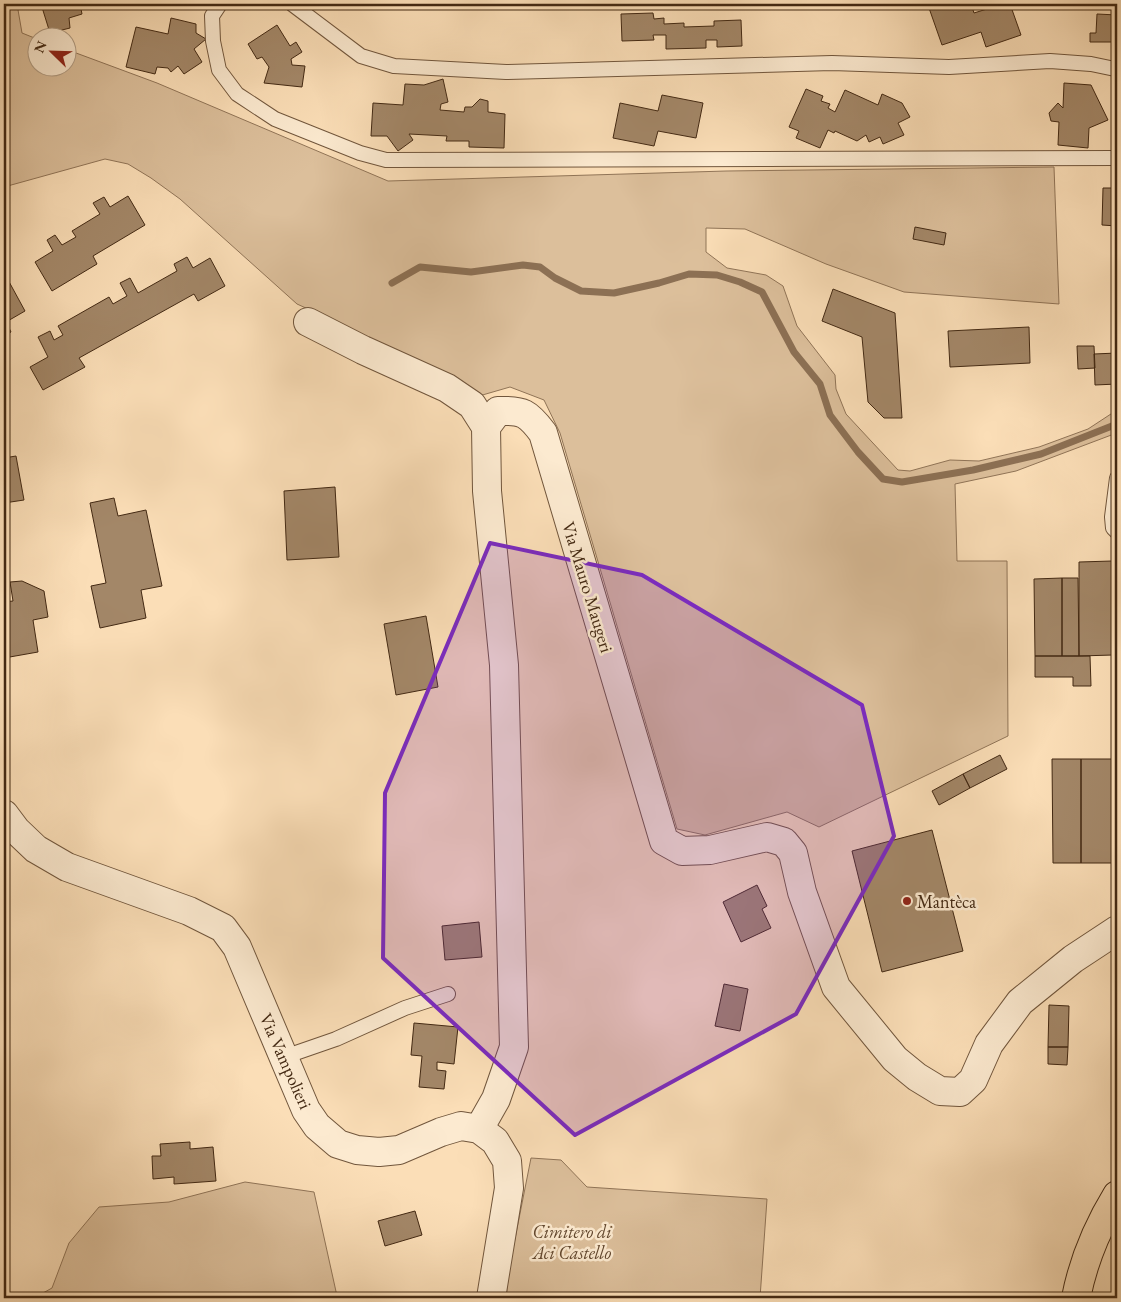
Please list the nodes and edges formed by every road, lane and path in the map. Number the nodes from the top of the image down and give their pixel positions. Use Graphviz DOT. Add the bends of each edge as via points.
graph roads {
  1 [pos="220,4"];
  2 [pos="292,4"];
  3 [pos="1117,71"];
  4 [pos="1117,158"];
  5 [pos="308,322"];
  6 [pos="486,427"];
  7 [pos="1117,478"];
  8 [pos="1117,532"];
  9 [pos="4,814"];
  10 [pos="1117,930"];
  11 [pos="448,994"];
  12 [pos="284,1058"];
  13 [pos="479,1129"];
  14 [pos="1117,1195"];
  15 [pos="490,1298"];
  16 [pos="1076,1298"];
  1 -- 4 [label="lane" via="212,16 213,41 219,70 236,94 275,119 386,160"];
  2 -- 3 [label="lane" via="361,56 394,66 506,72 832,63 949,67 1050,61 1091,64"];
  5 -- 6 [label="street" via="447,388 472,406"];
  6 -- 10 [label="street, Via Mauro Maugeri" via="498,412 514,410 531,417 543,433 664,841 682,851 710,850 767,838 784,842 793,853 802,892 836,987 895,1059 917,1077 940,1091 960,1092 973,1080 989,1044 1020,1002 1073,959"];
  6 -- 13 [label="street" via="487,491 504,665 514,1047 496,1099"];
  7 -- 8 [label="lane" via="1112,517 1113,528"];
  9 -- 12 [label="street, Via Vampolieri" via="36,849 67,867 189,911 223,928 237,947"];
  11 -- 12 [label="lane" via="405,1008"];
  12 -- 13 [label="street, Via Vampolieri" via="306,1110 317,1126 338,1144 357,1150 399,1150 461,1126"];
  13 -- 15 [label="street" via="495,1141 507,1161 509,1188"];
  14 -- 16 [label="main road" via="1095,1237"];
}
